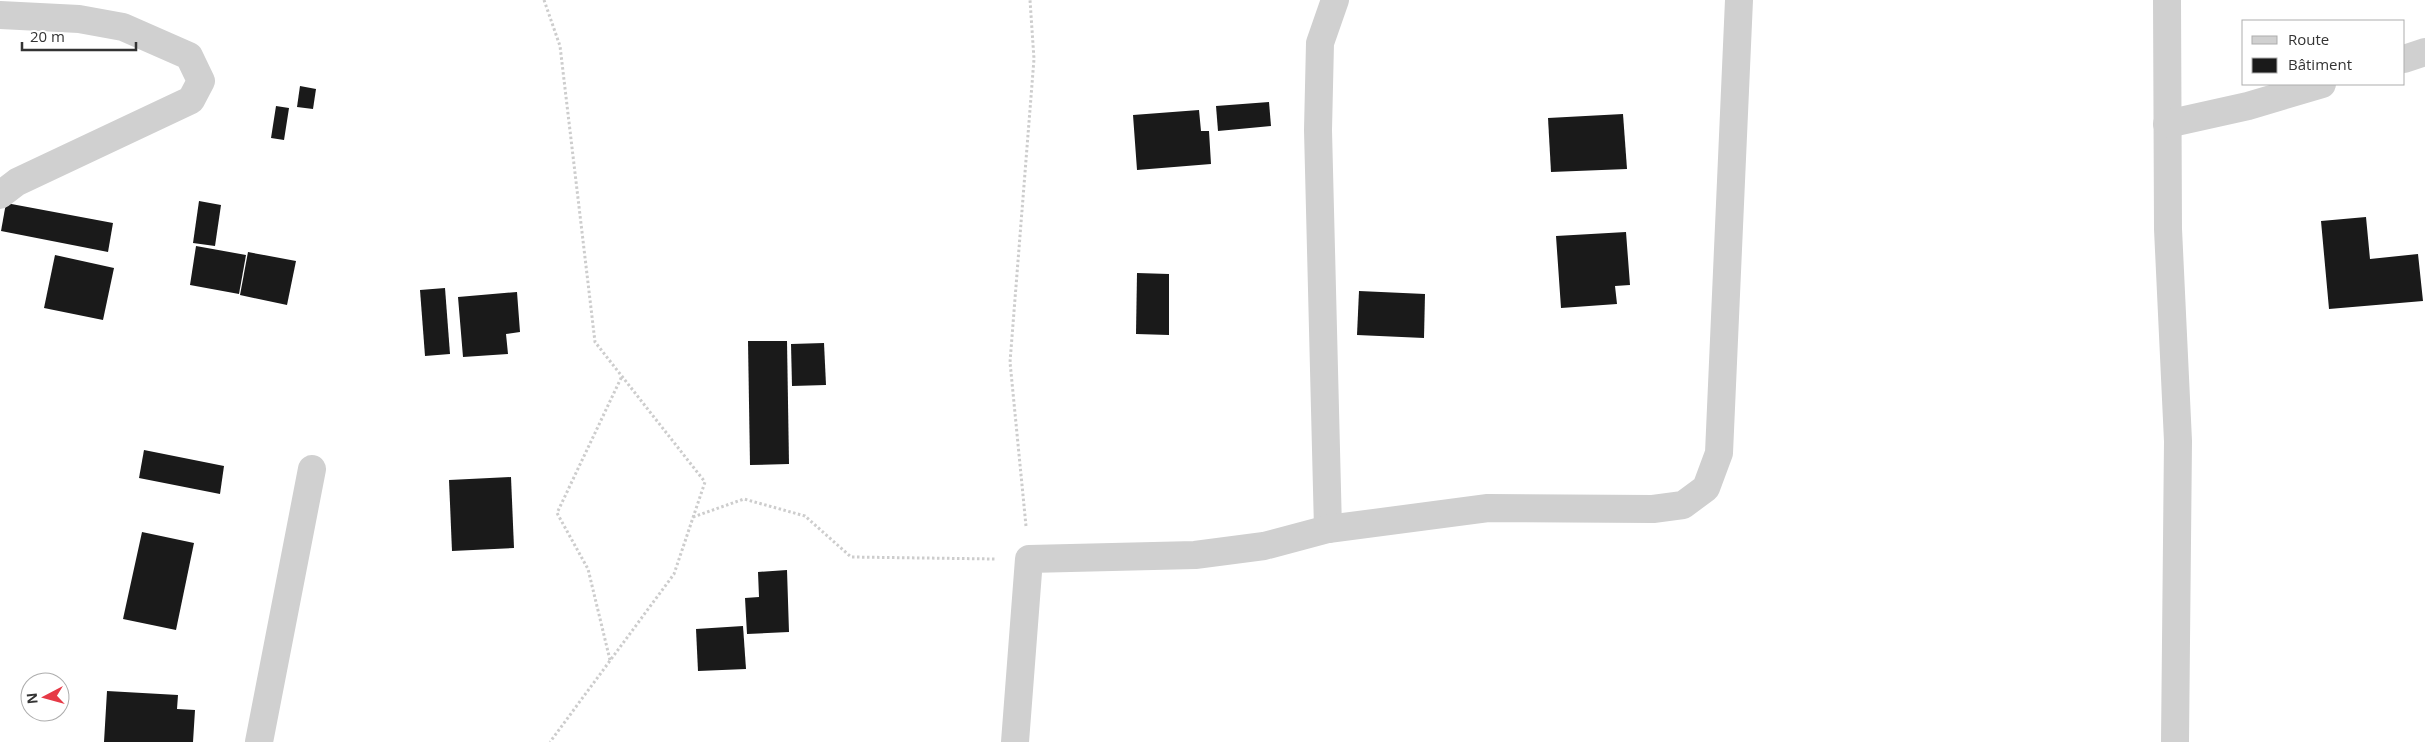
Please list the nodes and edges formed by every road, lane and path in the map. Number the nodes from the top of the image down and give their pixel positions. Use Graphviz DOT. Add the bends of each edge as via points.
graph roads {
  1 [pos="544,0"];
  2 [pos="1030,0"];
  3 [pos="1334,0"];
  4 [pos="1739,0"];
  5 [pos="2167,0"];
  6 [pos="0,15"];
  7 [pos="2425,52"];
  8 [pos="2405,59"];
  9 [pos="2319,85"];
  10 [pos="2168,124"];
  11 [pos="0,195"];
  12 [pos="622,376"];
  13 [pos="312,469"];
  14 [pos="693,518"];
  15 [pos="1328,529"];
  16 [pos="1029,559"];
  17 [pos="610,661"];
  18 [pos="259,742"];
  19 [pos="550,742"];
  20 [pos="1015,742"];
  21 [pos="2175,742"];
  1 -- 12 [label="path" via="560,46 595,342"];
  2 -- 16 [label="path" via="1034,59 1010,362"];
  3 -- 15 [label="street" via="1320,43 1318,130"];
  4 -- 15 [label="street" via="1719,453 1706,488 1683,506 1488,508"];
  5 -- 10 [label="street"];
  6 -- 11 [label="street" via="79,19 123,27 189,56 200,81 191,100 17,182"];
  7 -- 8 [label="street"];
  9 -- 10 [label="street" via="2248,106"];
  10 -- 21 [label="street" via="2168,229 2178,441"];
  12 -- 14 [label="path" via="705,482"];
  12 -- 17 [label="path" via="557,513 588,569"];
  13 -- 18 [label="street"];
  14 -- 16 [label="path" via="744,499 805,516 852,557"];
  14 -- 17 [label="path" via="674,574"];
  15 -- 16 [label="street" via="1264,546 1195,556"];
  16 -- 20 [label="street"];
  17 -- 19 [label="path"];
}
